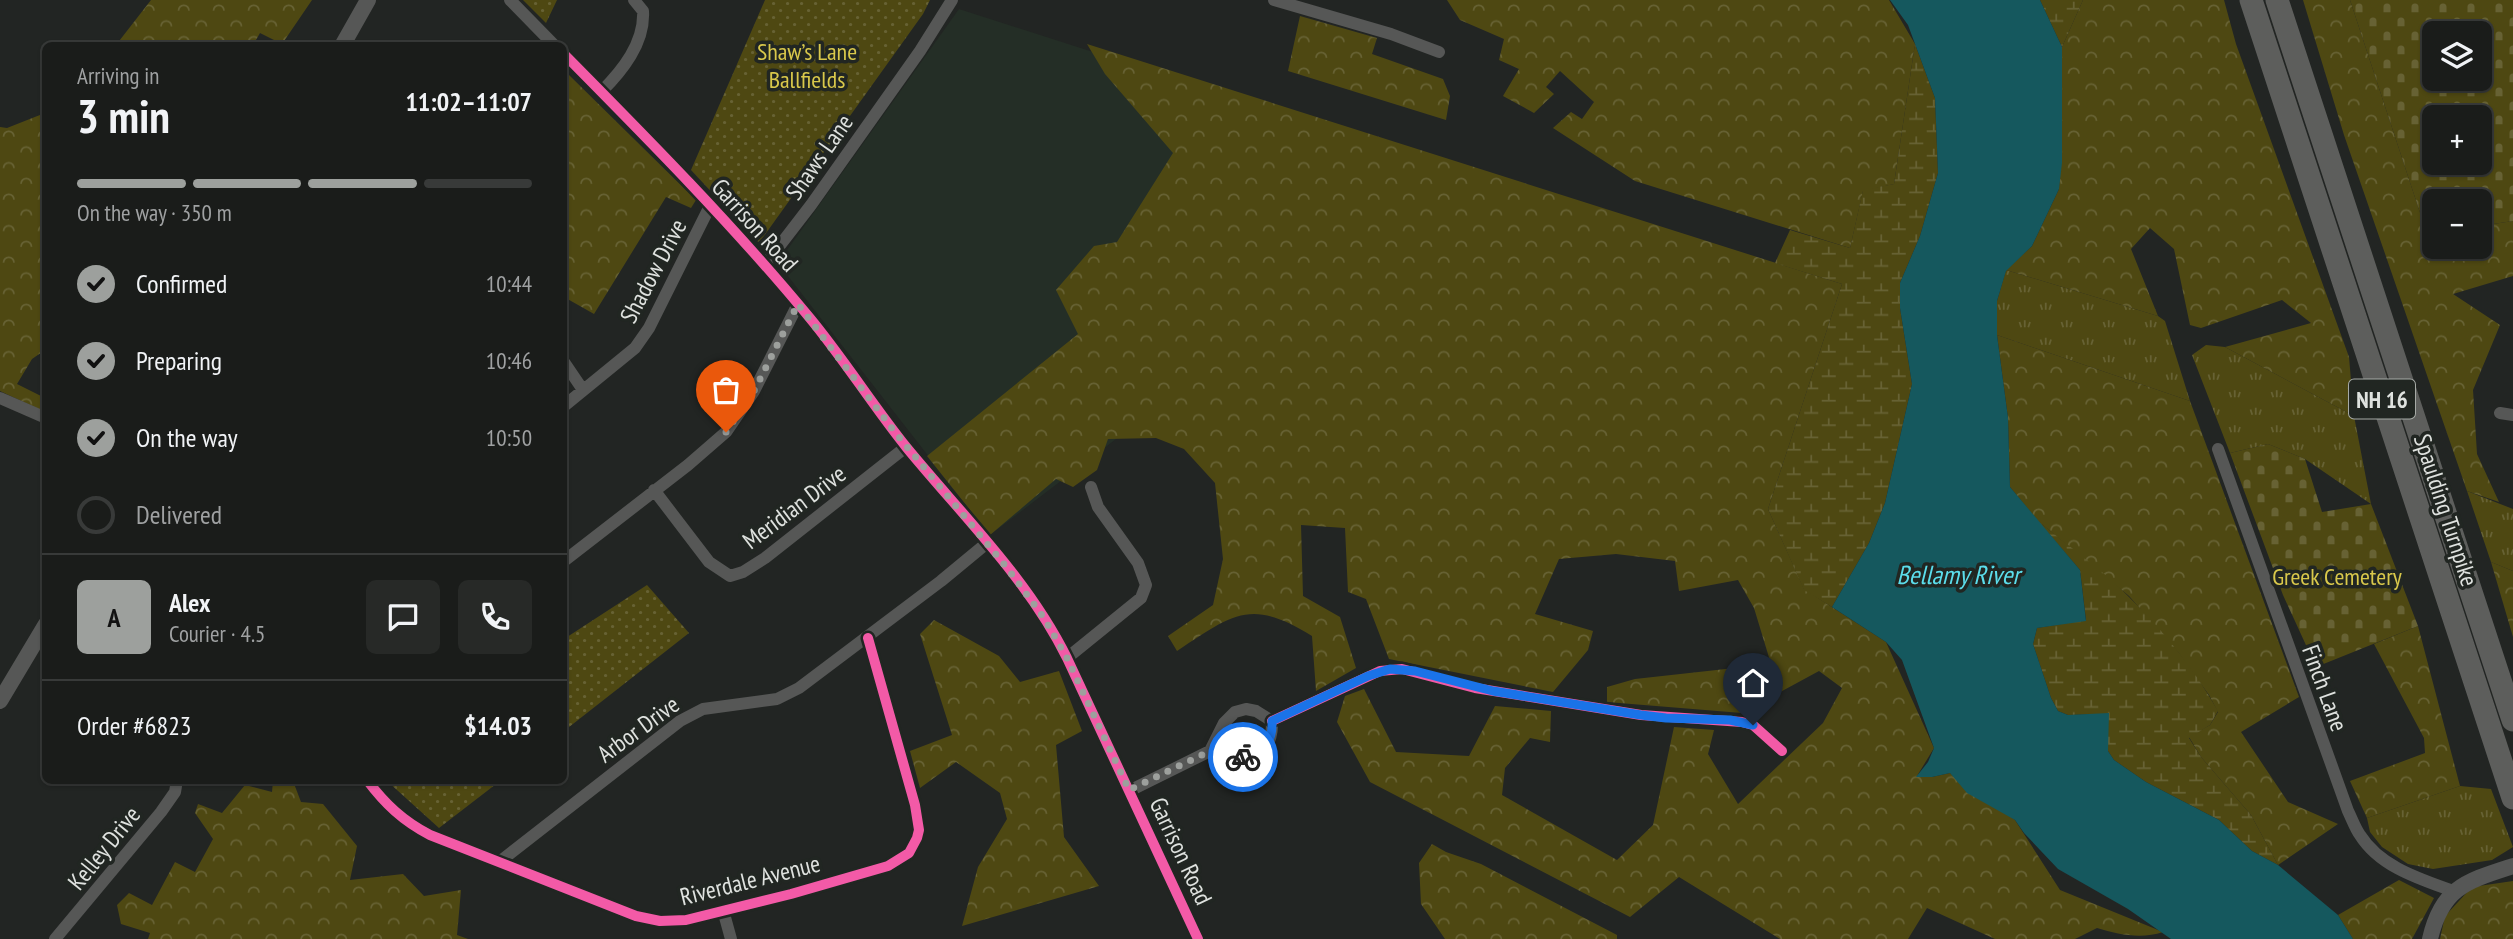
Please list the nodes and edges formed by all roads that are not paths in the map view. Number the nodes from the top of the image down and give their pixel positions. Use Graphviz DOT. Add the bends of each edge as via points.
graph roads {
  1 [pos="368,0"];
  2 [pos="510,0"];
  3 [pos="634,0"];
  4 [pos="952,0"];
  5 [pos="1274,0"];
  6 [pos="2251,0"];
  7 [pos="2277,0"];
  8 [pos="344,42"];
  9 [pos="551,42"];
  10 [pos="1439,52"];
  11 [pos="567,57"];
  12 [pos="601,92"];
  13 [pos="710,206"];
  14 [pos="764,266"];
  15 [pos="798,304"];
  16 [pos="567,366"];
  17 [pos="583,390"];
  18 [pos="0,398"];
  19 [pos="567,403"];
  20 [pos="42,416"];
  21 [pos="906,447"];
  22 [pos="2218,449"];
  23 [pos="1091,487"];
  24 [pos="654,490"];
  25 [pos="987,543"];
  26 [pos="567,559"];
  27 [pos="42,631"];
  28 [pos="868,638"];
  29 [pos="1067,658"];
  30 [pos="0,701"];
  31 [pos="2513,720"];
  32 [pos="1272,721"];
  33 [pos="1210,751"];
  34 [pos="1782,751"];
  35 [pos="176,784"];
  36 [pos="370,784"];
  37 [pos="1129,790"];
  38 [pos="2513,798"];
  39 [pos="498,863"];
  40 [pos="2509,867"];
  41 [pos="2453,891"];
  42 [pos="723,910"];
  43 [pos="55,939"];
  44 [pos="731,939"];
  45 [pos="1198,939"];
  46 [pos="2430,939"];
  1 -- 8 [label="street"];
  2 -- 9 [label="street"];
  3 -- 12 [label="street" via="643,11 642,29 626,63"];
  4 -- 14 [label="street, Shaws Lane"];
  5 -- 10 [label="street"];
  6 -- 38 [label="highway, Spaulding Turnpike / NH 16"];
  7 -- 31 [label="highway, Spaulding Turnpike / NH 16"];
  11 -- 12 [label="street, Garrison Road"];
  12 -- 13 [label="street, Garrison Road"];
  13 -- 14 [label="street, Garrison Road"];
  13 -- 17 [label="street, Shadow Drive" via="649,328 635,348"];
  14 -- 15 [label="street, Garrison Road"];
  15 -- 21 [label="street, Garrison Road"];
  15 -- 24 [label="street" via="754,391 726,432"];
  16 -- 17 [label="street"];
  17 -- 19 [label="street, Shadow Drive"];
  18 -- 20 [label="street"];
  21 -- 24 [label="street, Meridian Drive" via="765,558 730,576 709,562"];
  21 -- 25 [label="street, Garrison Road"];
  22 -- 41 [label="street, Finch Lane" via="2360,836 2395,867"];
  23 -- 29 [label="street" via="1098,507 1138,563 1146,585 1141,598"];
  24 -- 26 [label="street"];
  25 -- 28 [label="street, Arbor Drive"];
  25 -- 29 [label="street, Garrison Road" via="1044,618"];
  27 -- 30 [label="street"];
  28 -- 39 [label="street, Arbor Drive" via="777,699 703,709 680,720"];
  28 -- 42 [label="street, Riverdale Avenue" via="915,805 918,838 909,853 888,866"];
  29 -- 37 [label="street, Garrison Road"];
  32 -- 33 [label="street" via="1269,741 1256,755 1234,757"];
  32 -- 33 [label="street" via="1255,711 1235,712"];
  32 -- 34 [label="street" via="1368,676 1402,669 1493,691 1641,715 1742,722 1753,725"];
  33 -- 37 [label="street"];
  35 -- 43 [label="street, Kelley Drive" via="160,812"];
  36 -- 39 [label="street, Riverdale Avenue" via="408,823"];
  37 -- 45 [label="street, Garrison Road"];
  39 -- 42 [label="street, Riverdale Avenue" via="624,912 660,921"];
  40 -- 41 [label="street"];
  41 -- 46 [label="street" via="2438,913"];
  42 -- 44 [label="street"];
}
